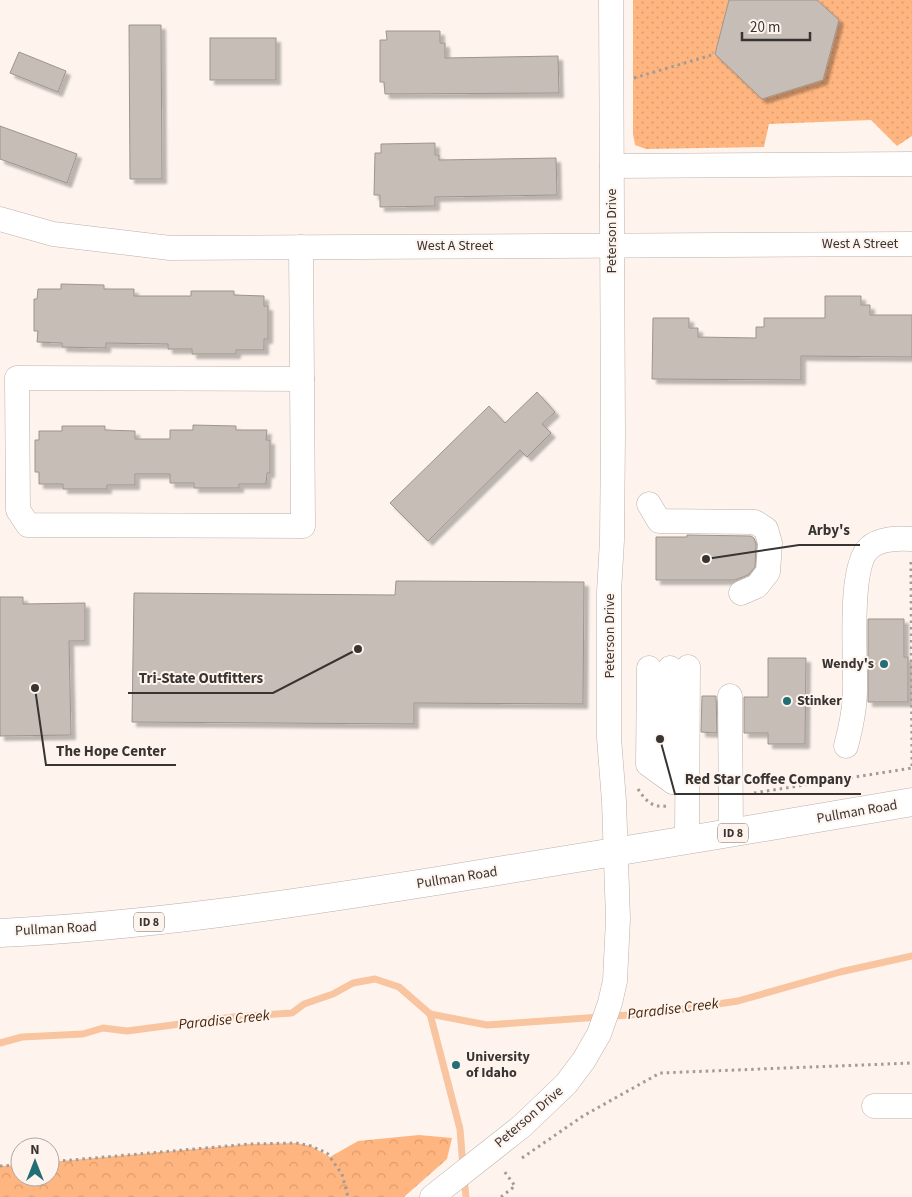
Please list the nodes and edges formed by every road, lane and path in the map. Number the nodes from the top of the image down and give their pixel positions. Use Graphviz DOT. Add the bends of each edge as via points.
graph roads {
  1 [pos="611,0"];
  2 [pos="715,54"];
  3 [pos="634,68"];
  4 [pos="634,78"];
  5 [pos="634,88"];
  6 [pos="912,164"];
  7 [pos="612,166"];
  8 [pos="0,219"];
  9 [pos="912,244"];
  10 [pos="613,246"];
  11 [pos="301,247"];
  12 [pos="302,379"];
  13 [pos="649,504"];
  14 [pos="911,546"];
  15 [pos="741,593"];
  16 [pos="669,667"];
  17 [pos="730,696"];
  18 [pos="846,746"];
  19 [pos="912,768"];
  20 [pos="636,784"];
  21 [pos="731,796"];
  22 [pos="688,802"];
  23 [pos="912,802"];
  24 [pos="731,834"];
  25 [pos="687,841"];
  26 [pos="615,854"];
  27 [pos="0,932"];
  28 [pos="912,1063"];
  29 [pos="874,1106"];
  30 [pos="912,1106"];
  31 [pos="520,1159"];
  32 [pos="60,1161"];
  33 [pos="512,1165"];
  34 [pos="504,1170"];
  35 [pos="496,1176"];
  36 [pos="440,1190"];
  37 [pos="348,1197"];
  38 [pos="501,1197"];
  1 -- 7 [label="street, Peterson Drive"];
  2 -- 4 [label="path"];
  3 -- 4 [label="path"];
  4 -- 5 [label="path"];
  6 -- 7 [label="street"];
  7 -- 10 [label="street, Peterson Drive"];
  8 -- 11 [label="street, West A Street" via="53,234 170,248"];
  9 -- 10 [label="street, West A Street"];
  10 -- 11 [label="street, West A Street"];
  10 -- 26 [label="street, Peterson Drive" via="609,738"];
  11 -- 12 [label="street"];
  12 -- 12 [label="street" via="303,526 28,525 18,510 17,378"];
  13 -- 15 [label="street" via="659,521 755,522 766,529 770,543 768,572 757,586"];
  14 -- 18 [label="street" via="890,539 877,543 868,549 858,568 856,691 854,718"];
  14 -- 19 [label="path"];
  16 -- 22 [label="street"];
  17 -- 21 [label="street"];
  19 -- 21 [label="path"];
  20 -- 22 [label="path" via="645,799 656,807"];
  21 -- 24 [label="street"];
  22 -- 25 [label="street"];
  23 -- 24 [label="main road, Pullman Road / ID 8"];
  24 -- 25 [label="main road, Pullman Road / ID 8"];
  25 -- 26 [label="main road, Pullman Road / ID 8"];
  26 -- 27 [label="main road, Pullman Road / ID 8" via="297,904 108,926"];
  26 -- 36 [label="street, Peterson Drive" via="615,981 599,1034 566,1084 522,1126"];
  28 -- 31 [label="path" via="660,1073 583,1116"];
  29 -- 30 [label="street"];
  32 -- 37 [label="path" via="250,1144 296,1143 327,1153 342,1174"];
  33 -- 34 [label="path"];
  34 -- 35 [label="path"];
  34 -- 38 [label="path" via="515,1186"];
}
